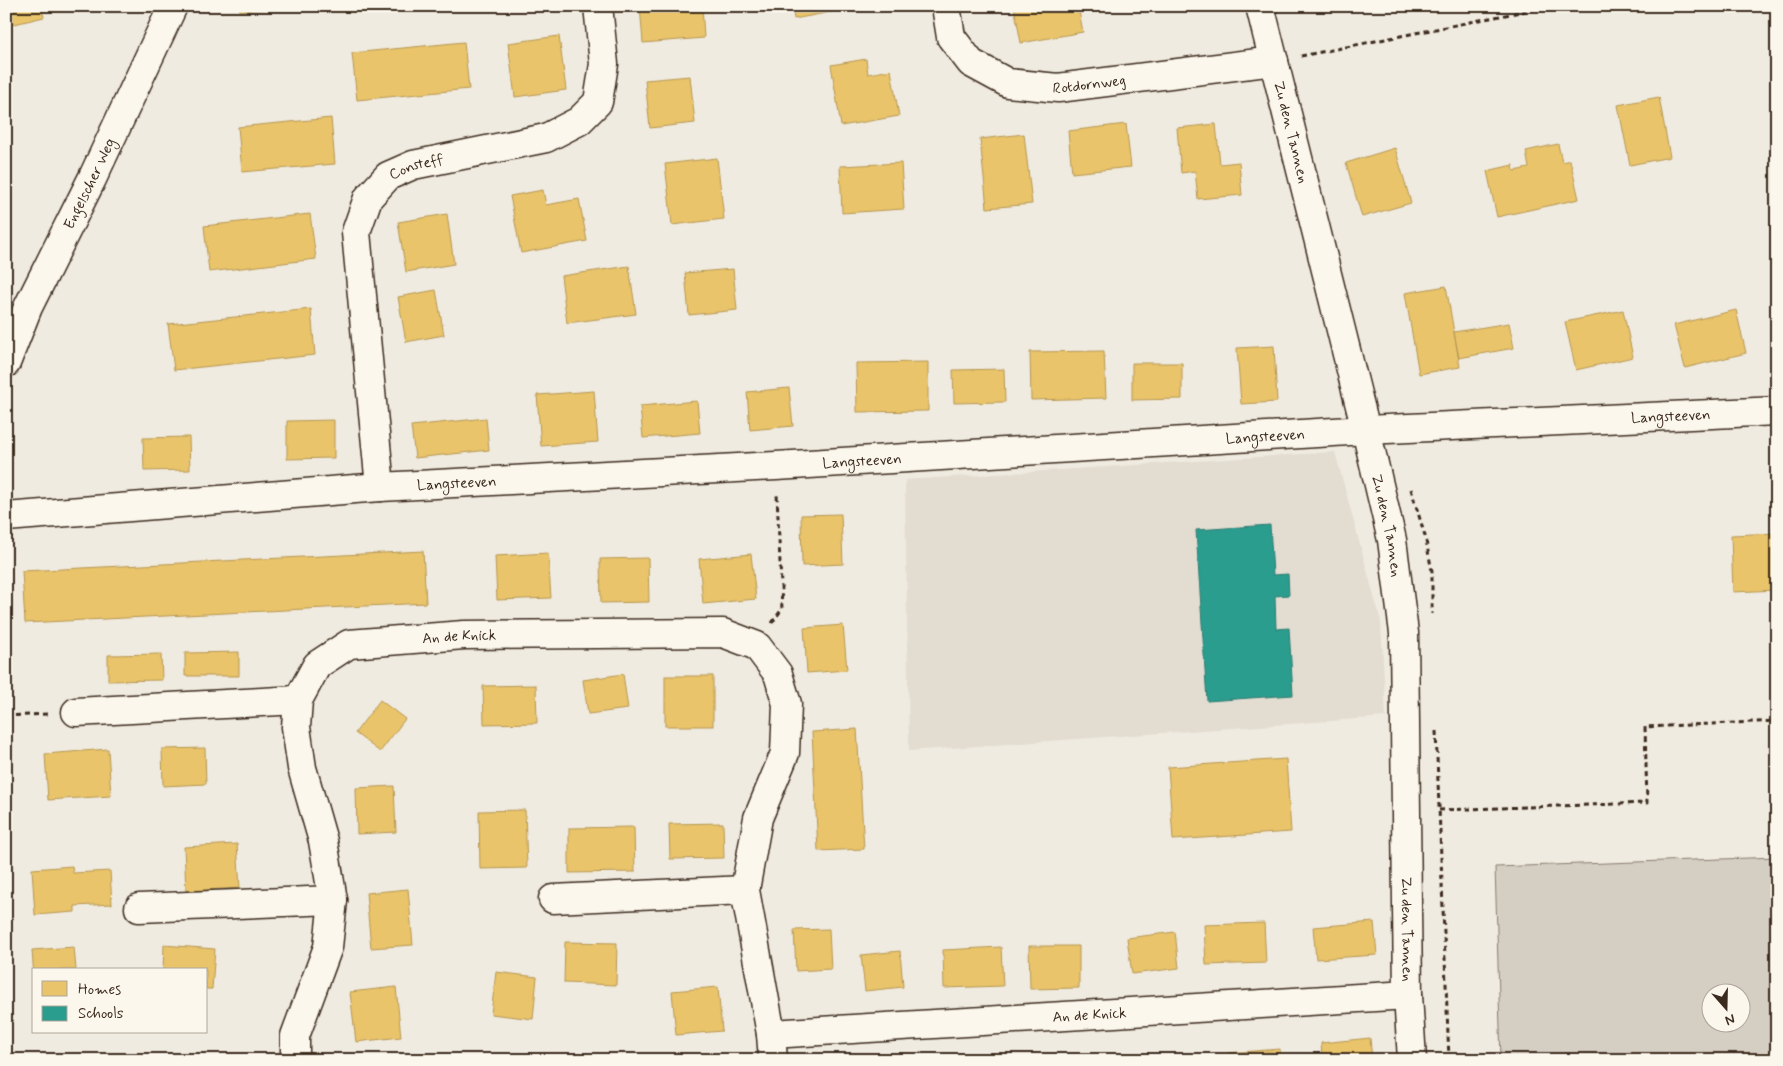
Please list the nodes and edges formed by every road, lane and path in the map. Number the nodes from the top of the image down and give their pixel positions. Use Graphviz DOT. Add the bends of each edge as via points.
graph roads {
  1 [pos="173,6"];
  2 [pos="598,6"];
  3 [pos="946,6"];
  4 [pos="1260,6"];
  5 [pos="1550,6"];
  6 [pos="1274,61"];
  7 [pos="17,308"];
  8 [pos="6,363"];
  9 [pos="1777,411"];
  10 [pos="1366,430"];
  11 [pos="776,466"];
  12 [pos="380,487"];
  13 [pos="6,517"];
  14 [pos="757,646"];
  15 [pos="298,700"];
  16 [pos="76,712"];
  17 [pos="6,716"];
  18 [pos="1777,721"];
  19 [pos="1406,811"];
  20 [pos="745,890"];
  21 [pos="553,899"];
  22 [pos="332,900"];
  23 [pos="139,908"];
  24 [pos="1408,994"];
  25 [pos="772,1047"];
  26 [pos="295,1060"];
  27 [pos="1412,1060"];
  1 -- 7 [label="street, Engelscher Weg" via="92,179"];
  2 -- 12 [label="street, Consteff" via="604,64 598,102 579,121 546,138 413,165 388,176 368,198 356,232"];
  3 -- 6 [label="street, Rotdornweg" via="951,37 971,62 1008,83 1058,88"];
  4 -- 6 [label="street, Zu den Tannen"];
  5 -- 6 [label="path"];
  6 -- 10 [label="street, Zu den Tannen"];
  7 -- 8 [label="street, Engelscher Weg"];
  9 -- 10 [label="street, Langsteeven"];
  10 -- 11 [label="street, Langsteeven"];
  10 -- 19 [label="street, Zu den Tannen" via="1392,540 1404,633"];
  11 -- 12 [label="street, Langsteeven"];
  11 -- 14 [label="path" via="782,609"];
  12 -- 13 [label="street, Langsteeven"];
  14 -- 15 [label="street, An de Knick" via="723,633 464,635 349,644 316,665"];
  14 -- 20 [label="street, An de Knick" via="778,674 787,704 785,753 758,818"];
  15 -- 16 [label="street"];
  15 -- 22 [label="street, An de Knick" via="296,727 302,768 323,841"];
  16 -- 17 [label="path"];
  18 -- 19 [label="path" via="1645,727 1646,803"];
  19 -- 24 [label="street, Zu den Tannen"];
  20 -- 21 [label="street"];
  20 -- 25 [label="street, An de Knick"];
  22 -- 23 [label="street"];
  22 -- 26 [label="street, An de Knick" via="328,946 295,1036"];
  24 -- 25 [label="street, An de Knick"];
  24 -- 27 [label="street, Zu den Tannen"];
}
